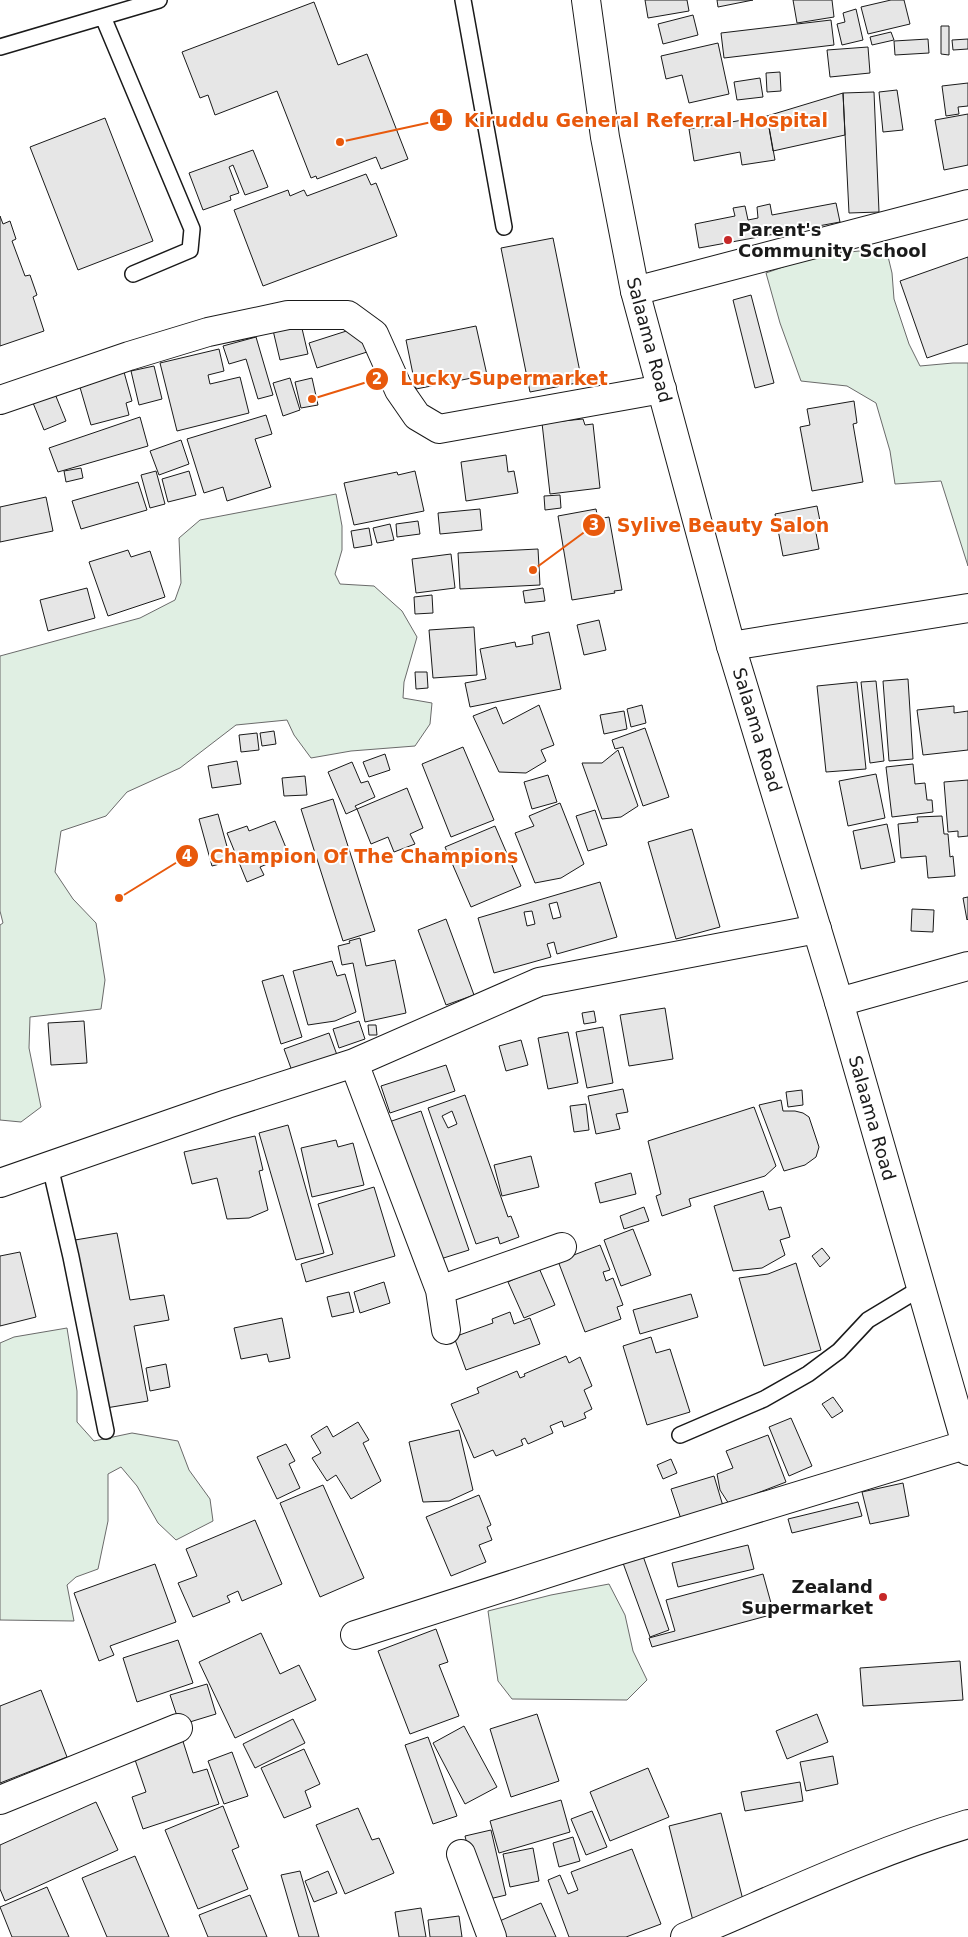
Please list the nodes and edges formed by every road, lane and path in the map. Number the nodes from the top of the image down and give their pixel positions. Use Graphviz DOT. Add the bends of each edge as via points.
graph roads {
  1 [pos="159,0"];
  2 [pos="463,0"];
  3 [pos="586,0"];
  4 [pos="103,17"];
  5 [pos="0,47"];
  6 [pos="968,204"];
  7 [pos="504,227"];
  8 [pos="133,274"];
  9 [pos="635,291"];
  10 [pos="662,389"];
  11 [pos="0,400"];
  12 [pos="968,608"];
  13 [pos="731,646"];
  14 [pos="817,929"];
  15 [pos="968,966"];
  16 [pos="839,1002"];
  17 [pos="354,1063"];
  18 [pos="50,1166"];
  19 [pos="0,1182"];
  20 [pos="562,1247"];
  21 [pos="921,1288"];
  22 [pos="440,1290"];
  23 [pos="446,1330"];
  24 [pos="106,1431"];
  25 [pos="680,1435"];
  26 [pos="967,1447"];
  27 [pos="355,1635"];
  28 [pos="178,1728"];
  29 [pos="0,1800"];
  30 [pos="968,1824"];
  31 [pos="461,1854"];
  32 [pos="492,1937"];
  33 [pos="684,1937"];
  1 -- 4 [label="lane"];
  2 -- 7 [label="lane"];
  3 -- 9 [label="street, Salaama Road" via="605,137"];
  4 -- 5 [label="lane"];
  4 -- 8 [label="lane" via="192,230 190,250"];
  6 -- 9 [label="street"];
  9 -- 10 [label="street, Salaama Road"];
  10 -- 11 [label="street" via="439,429 417,416 399,390 374,334 348,316 288,315 208,332"];
  10 -- 13 [label="street, Salaama Road"];
  12 -- 13 [label="street"];
  13 -- 14 [label="street, Salaama Road"];
  14 -- 16 [label="street, Salaama Road"];
  14 -- 17 [label="street" via="539,982"];
  15 -- 16 [label="street"];
  16 -- 21 [label="street, Salaama Road"];
  17 -- 18 [label="street"];
  17 -- 22 [label="street"];
  18 -- 19 [label="street"];
  18 -- 24 [label="lane"];
  20 -- 22 [label="street"];
  21 -- 25 [label="lane" via="868,1320 839,1351 808,1374 764,1399"];
  21 -- 26 [label="street, Salaama Road"];
  22 -- 23 [label="street"];
  26 -- 27 [label="street" via="614,1552"];
  28 -- 29 [label="street"];
  30 -- 33 [label="street" via="890,1852"];
  31 -- 32 [label="street"];
}
